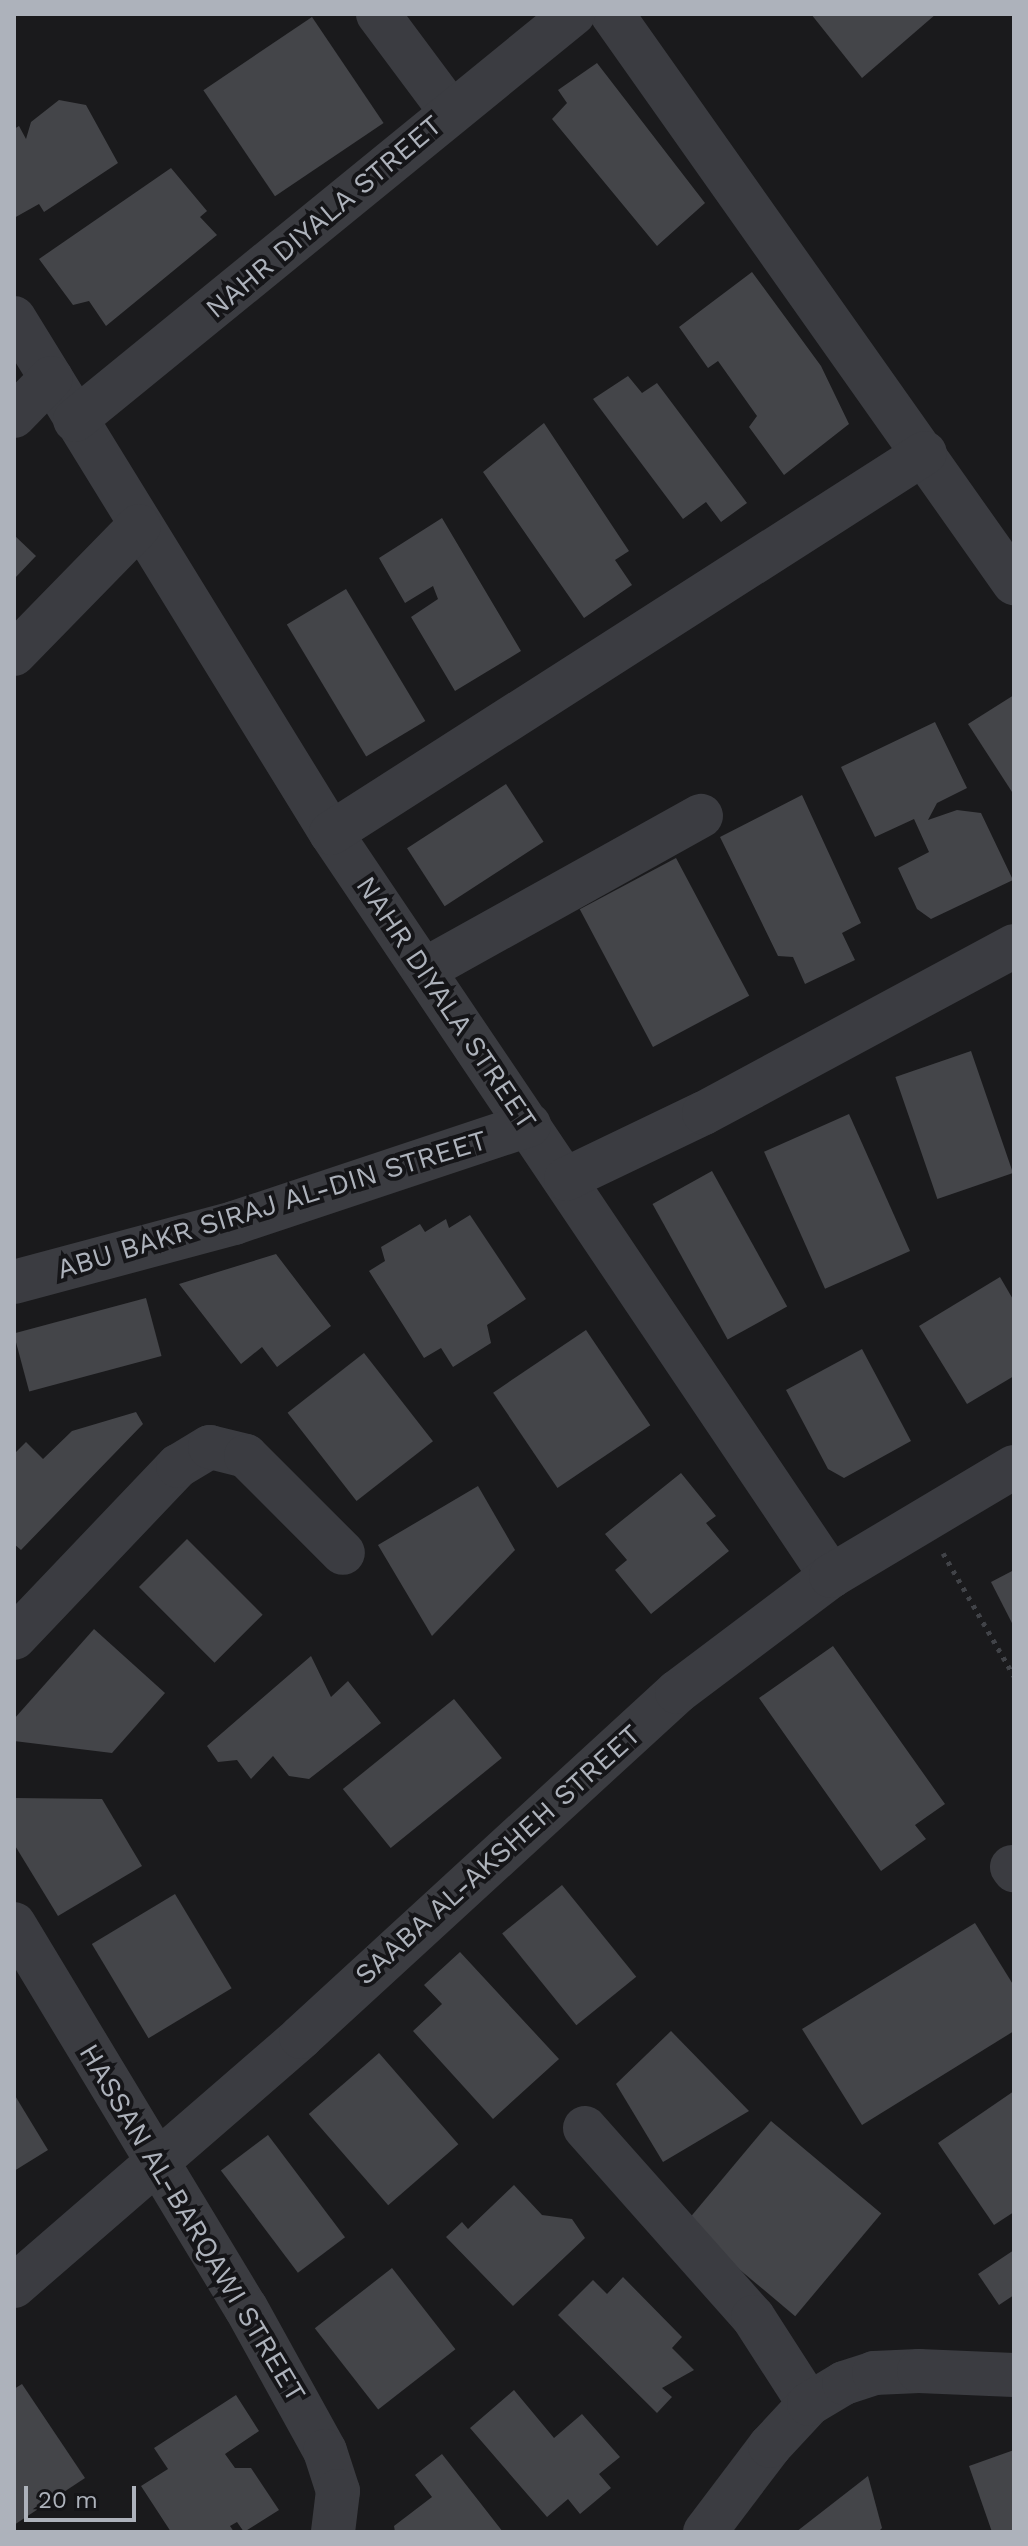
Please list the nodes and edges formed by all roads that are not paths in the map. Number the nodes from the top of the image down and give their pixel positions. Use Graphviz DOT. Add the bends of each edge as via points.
graph roads {
  1 [pos="378,14"];
  2 [pos="573,14"];
  3 [pos="612,14"];
  4 [pos="451,112"];
  5 [pos="14,318"];
  6 [pos="51,378"];
  7 [pos="14,416"];
  8 [pos="75,420"];
  9 [pos="925,453"];
  10 [pos="139,526"];
  11 [pos="1014,583"];
  12 [pos="14,654"];
  13 [pos="701,816"];
  14 [pos="331,833"];
  15 [pos="1014,946"];
  16 [pos="424,970"];
  17 [pos="529,1125"];
  18 [pos="566,1179"];
  19 [pos="14,1282"];
  20 [pos="1014,1467"];
  21 [pos="343,1553"];
  22 [pos="831,1576"];
  23 [pos="14,1638"];
  24 [pos="14,1924"];
  25 [pos="585,2128"];
  26 [pos="156,2160"];
  27 [pos="14,2286"];
  28 [pos="1014,2375"];
  29 [pos="809,2404"];
  30 [pos="333,2532"];
  31 [pos="705,2532"];
  1 -- 4 [label="street"];
  2 -- 4 [label="street, NAHR DIYALA STREET"];
  3 -- 9 [label="street"];
  4 -- 8 [label="street, NAHR DIYALA STREET"];
  5 -- 6 [label="street, NAHR DIYALA STREET"];
  6 -- 7 [label="street"];
  6 -- 8 [label="street, NAHR DIYALA STREET"];
  8 -- 10 [label="street, NAHR DIYALA STREET"];
  9 -- 11 [label="street"];
  9 -- 14 [label="street"];
  10 -- 12 [label="street"];
  10 -- 14 [label="street, NAHR DIYALA STREET"];
  13 -- 16 [label="street"];
  14 -- 16 [label="street, NAHR DIYALA STREET"];
  15 -- 18 [label="street" via="704,1113"];
  16 -- 17 [label="street, NAHR DIYALA STREET"];
  17 -- 18 [label="street, NAHR DIYALA STREET"];
  17 -- 19 [label="street, ABU BAKR SIRAJ AL-DIN STREET" via="248,1219"];
  18 -- 22 [label="street, NAHR DIYALA STREET"];
  20 -- 22 [label="street, SAABA AL-AKSHEH STREET"];
  21 -- 23 [label="street" via="246,1456 210,1447 178,1466"];
  22 -- 26 [label="street, SAABA AL-AKSHEH STREET" via="677,1692 301,2037"];
  24 -- 26 [label="street, HASSAN AL-BARQAWI STREET"];
  25 -- 29 [label="street" via="753,2317"];
  26 -- 27 [label="street, SAABA AL-AKSHEH STREET"];
  26 -- 30 [label="street, HASSAN AL-BARQAWI STREET" via="325,2451 338,2491"];
  28 -- 29 [label="street" via="874,2373"];
  29 -- 31 [label="street"];
}
